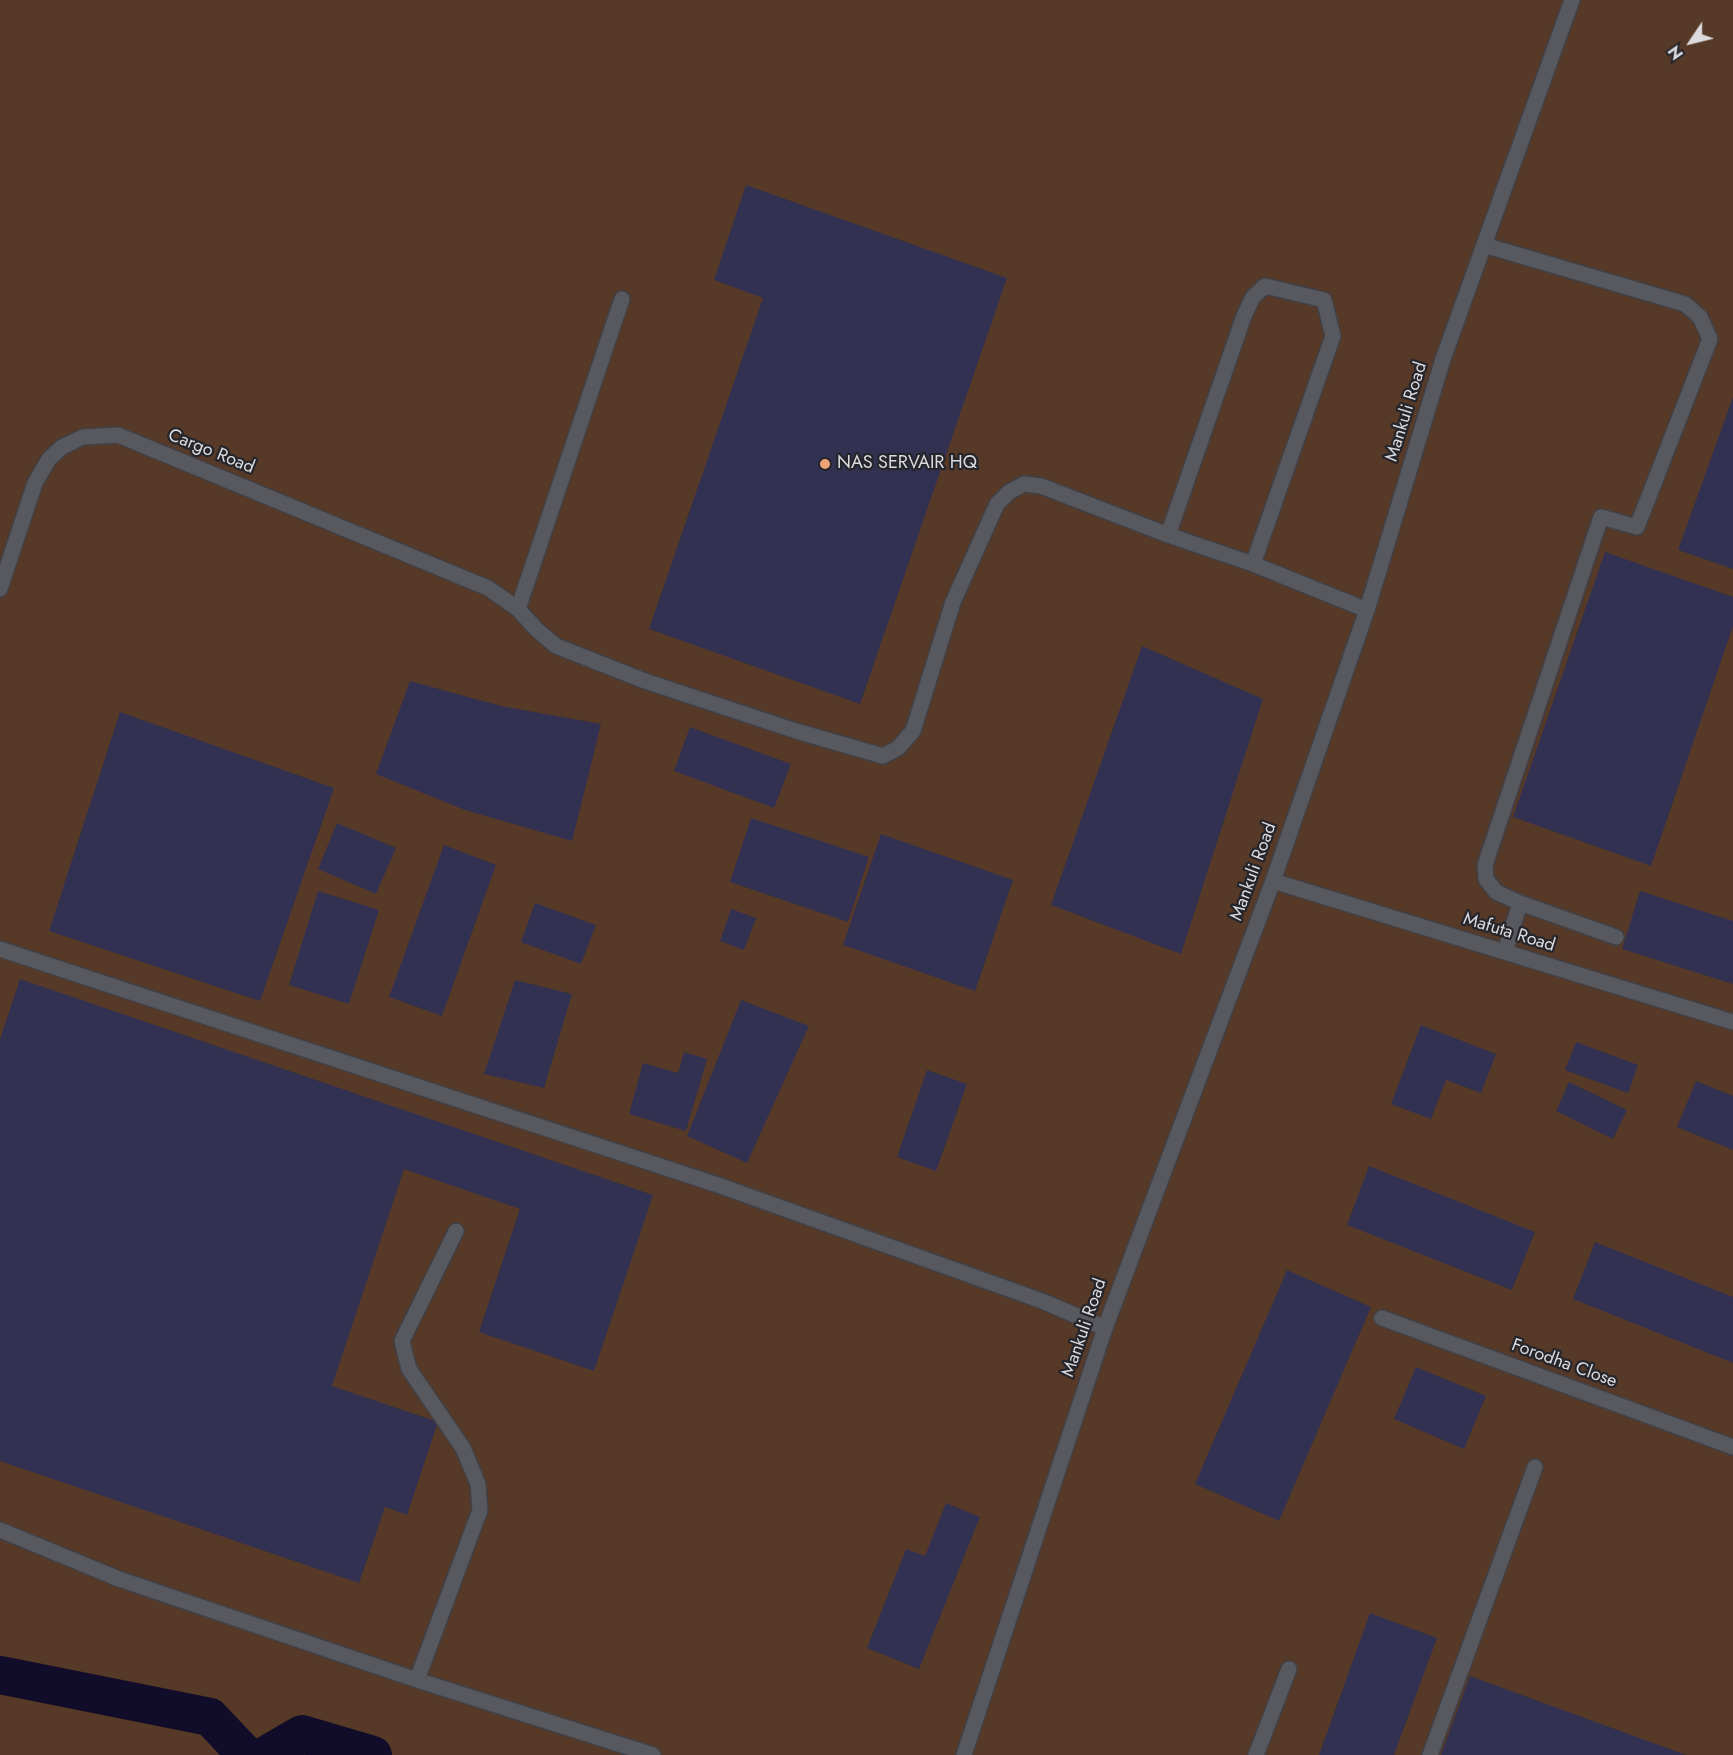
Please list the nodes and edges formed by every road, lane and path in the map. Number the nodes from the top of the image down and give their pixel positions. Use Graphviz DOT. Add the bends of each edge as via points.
graph roads {
  1 [pos="1572,0"];
  2 [pos="1484,245"];
  3 [pos="622,298"];
  4 [pos="1168,535"];
  5 [pos="1253,564"];
  6 [pos="0,589"];
  7 [pos="518,609"];
  8 [pos="1367,610"];
  9 [pos="1273,881"];
  10 [pos="1520,903"];
  11 [pos="1616,937"];
  12 [pos="0,949"];
  13 [pos="1505,952"];
  14 [pos="1733,1022"];
  15 [pos="456,1231"];
  16 [pos="1382,1318"];
  17 [pos="1105,1328"];
  18 [pos="1733,1447"];
  19 [pos="1535,1467"];
  20 [pos="0,1530"];
  21 [pos="1289,1669"];
  22 [pos="417,1680"];
  23 [pos="653,1755"];
  24 [pos="964,1755"];
  25 [pos="1256,1755"];
  26 [pos="1430,1755"];
  1 -- 2 [label="street, Mankuli Road"];
  2 -- 8 [label="street, Mankuli Road" via="1443,359"];
  2 -- 10 [label="street" via="1685,304 1700,317 1710,339 1636,527 1601,517 1579,580 1485,865 1486,879 1496,892"];
  3 -- 7 [label="street"];
  4 -- 5 [label="street"];
  4 -- 5 [label="street" via="1253,297 1265,286 1324,300 1333,336"];
  4 -- 7 [label="street, Cargo Road" via="1041,486 1024,484 1009,492 996,504 953,602 913,731 898,748 883,756 645,681 556,646"];
  5 -- 8 [label="street"];
  6 -- 7 [label="street, Cargo Road" via="35,483 49,459 83,437 118,435 488,588"];
  8 -- 9 [label="street, Mankuli Road"];
  9 -- 13 [label="street, Mafuta Road"];
  9 -- 17 [label="street, Mankuli Road"];
  10 -- 11 [label="street"];
  10 -- 13 [label="street"];
  12 -- 17 [label="street" via="716,1184 1042,1301"];
  13 -- 14 [label="street, Mafuta Road"];
  15 -- 22 [label="street" via="402,1341 409,1369 463,1448 478,1484 480,1510"];
  16 -- 18 [label="street, Forodha Close"];
  17 -- 24 [label="street, Mankuli Road"];
  19 -- 26 [label="street"];
  20 -- 22 [label="street" via="119,1579"];
  21 -- 25 [label="street"];
  22 -- 23 [label="street"];
}
